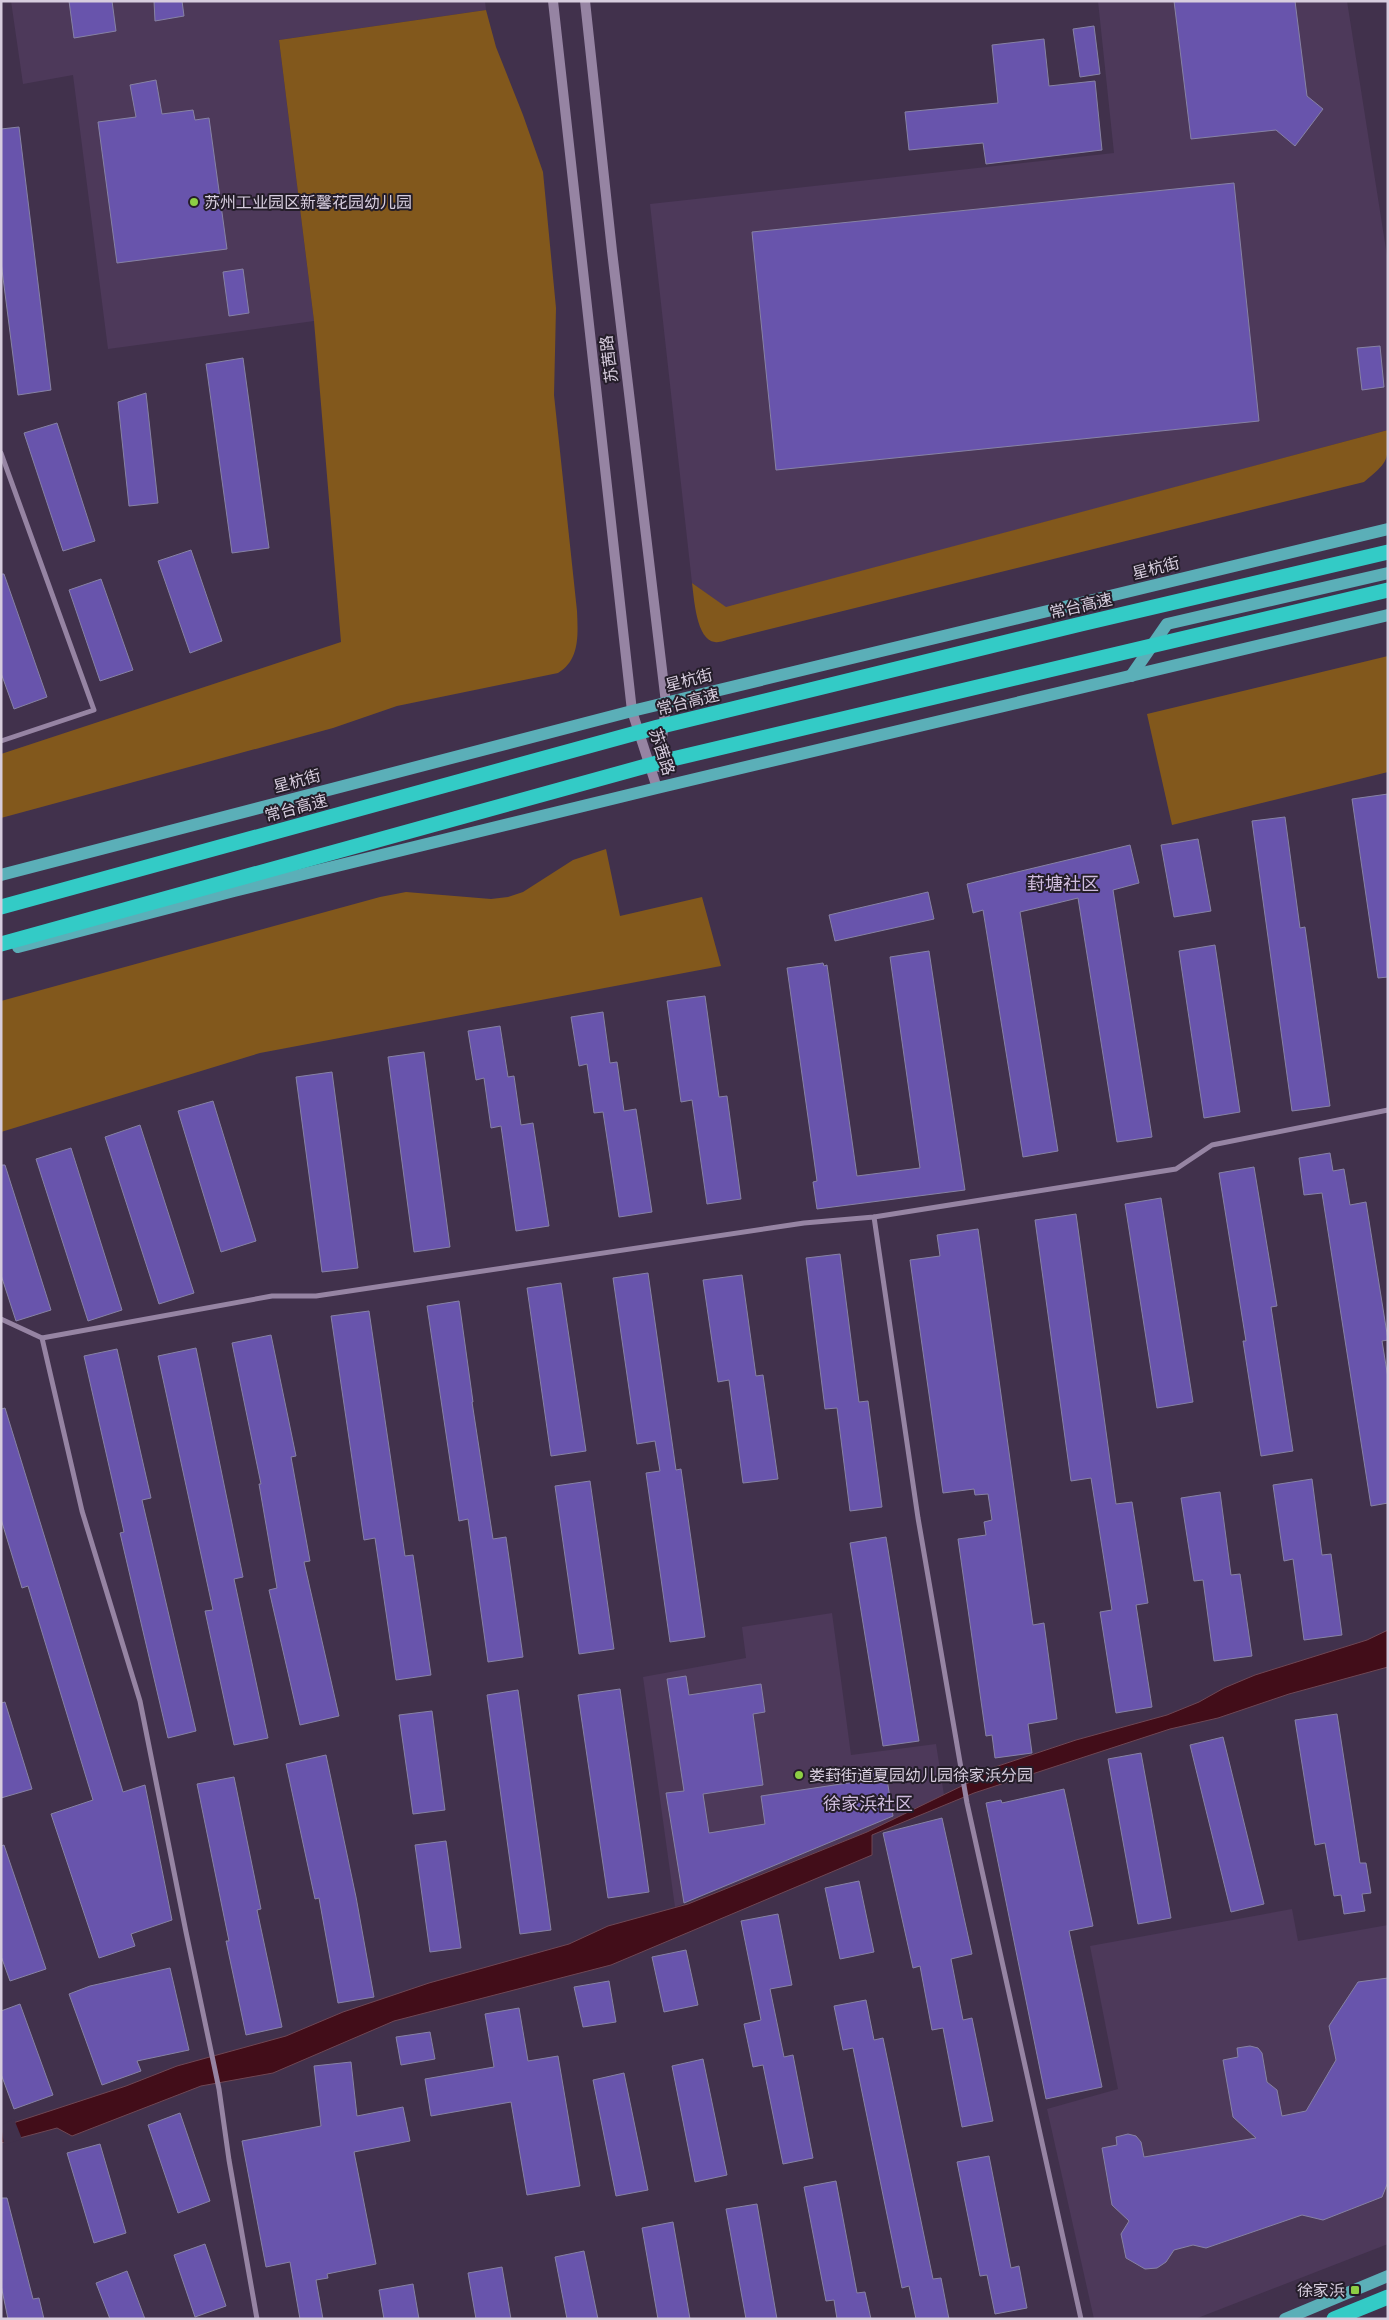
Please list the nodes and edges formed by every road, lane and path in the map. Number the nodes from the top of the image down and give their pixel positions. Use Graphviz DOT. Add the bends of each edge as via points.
graph roads {
  1 [pos="553,1"];
  2 [pos="585,1"];
  3 [pos="1,453"];
  4 [pos="1388,529"];
  5 [pos="1388,552"];
  6 [pos="1388,573"];
  7 [pos="1388,590"];
  8 [pos="1388,615"];
  9 [pos="1131,676"];
  10 [pos="666,703"];
  11 [pos="632,711"];
  12 [pos="1,742"];
  13 [pos="657,788"];
  14 [pos="1,874"];
  15 [pos="1,907"];
  16 [pos="1,944"];
  17 [pos="1,951"];
  18 [pos="1388,1110"];
  19 [pos="874,1217"];
  20 [pos="1,1319"];
  21 [pos="42,1338"];
  22 [pos="1388,2276"];
  23 [pos="1388,2297"];
  24 [pos="257,2319"];
  25 [pos="1081,2319"];
  26 [pos="1285,2319"];
  27 [pos="1334,2319"];
  1 -- 11 [label="main road, 苏茜路"];
  2 -- 10 [label="main road, 苏茜路"];
  3 -- 12 [label="street" via="94,710"];
  4 -- 10 [label="main road, 星杭街"];
  5 -- 15 [label="highway, 常台高速" via="658,727"];
  6 -- 9 [label="main road" via="1167,624"];
  7 -- 16 [label="highway" via="664,762"];
  8 -- 9 [label="main road"];
  9 -- 13 [label="main road"];
  10 -- 11 [label="main road, 星杭街"];
  10 -- 13 [label="main road, 苏茜路"];
  11 -- 13 [label="main road, 苏茜路"];
  11 -- 14 [label="main road, 星杭街"];
  13 -- 17 [label="main road"];
  18 -- 19 [label="street" via="1212,1145 1176,1168"];
  19 -- 21 [label="street" via="804,1223 316,1296 272,1296"];
  19 -- 25 [label="street" via="918,1518 967,1803"];
  20 -- 21 [label="street"];
  21 -- 24 [label="street" via="82,1511 140,1701 219,2089"];
  22 -- 26 [label="main road"];
  23 -- 27 [label="highway"];
}
